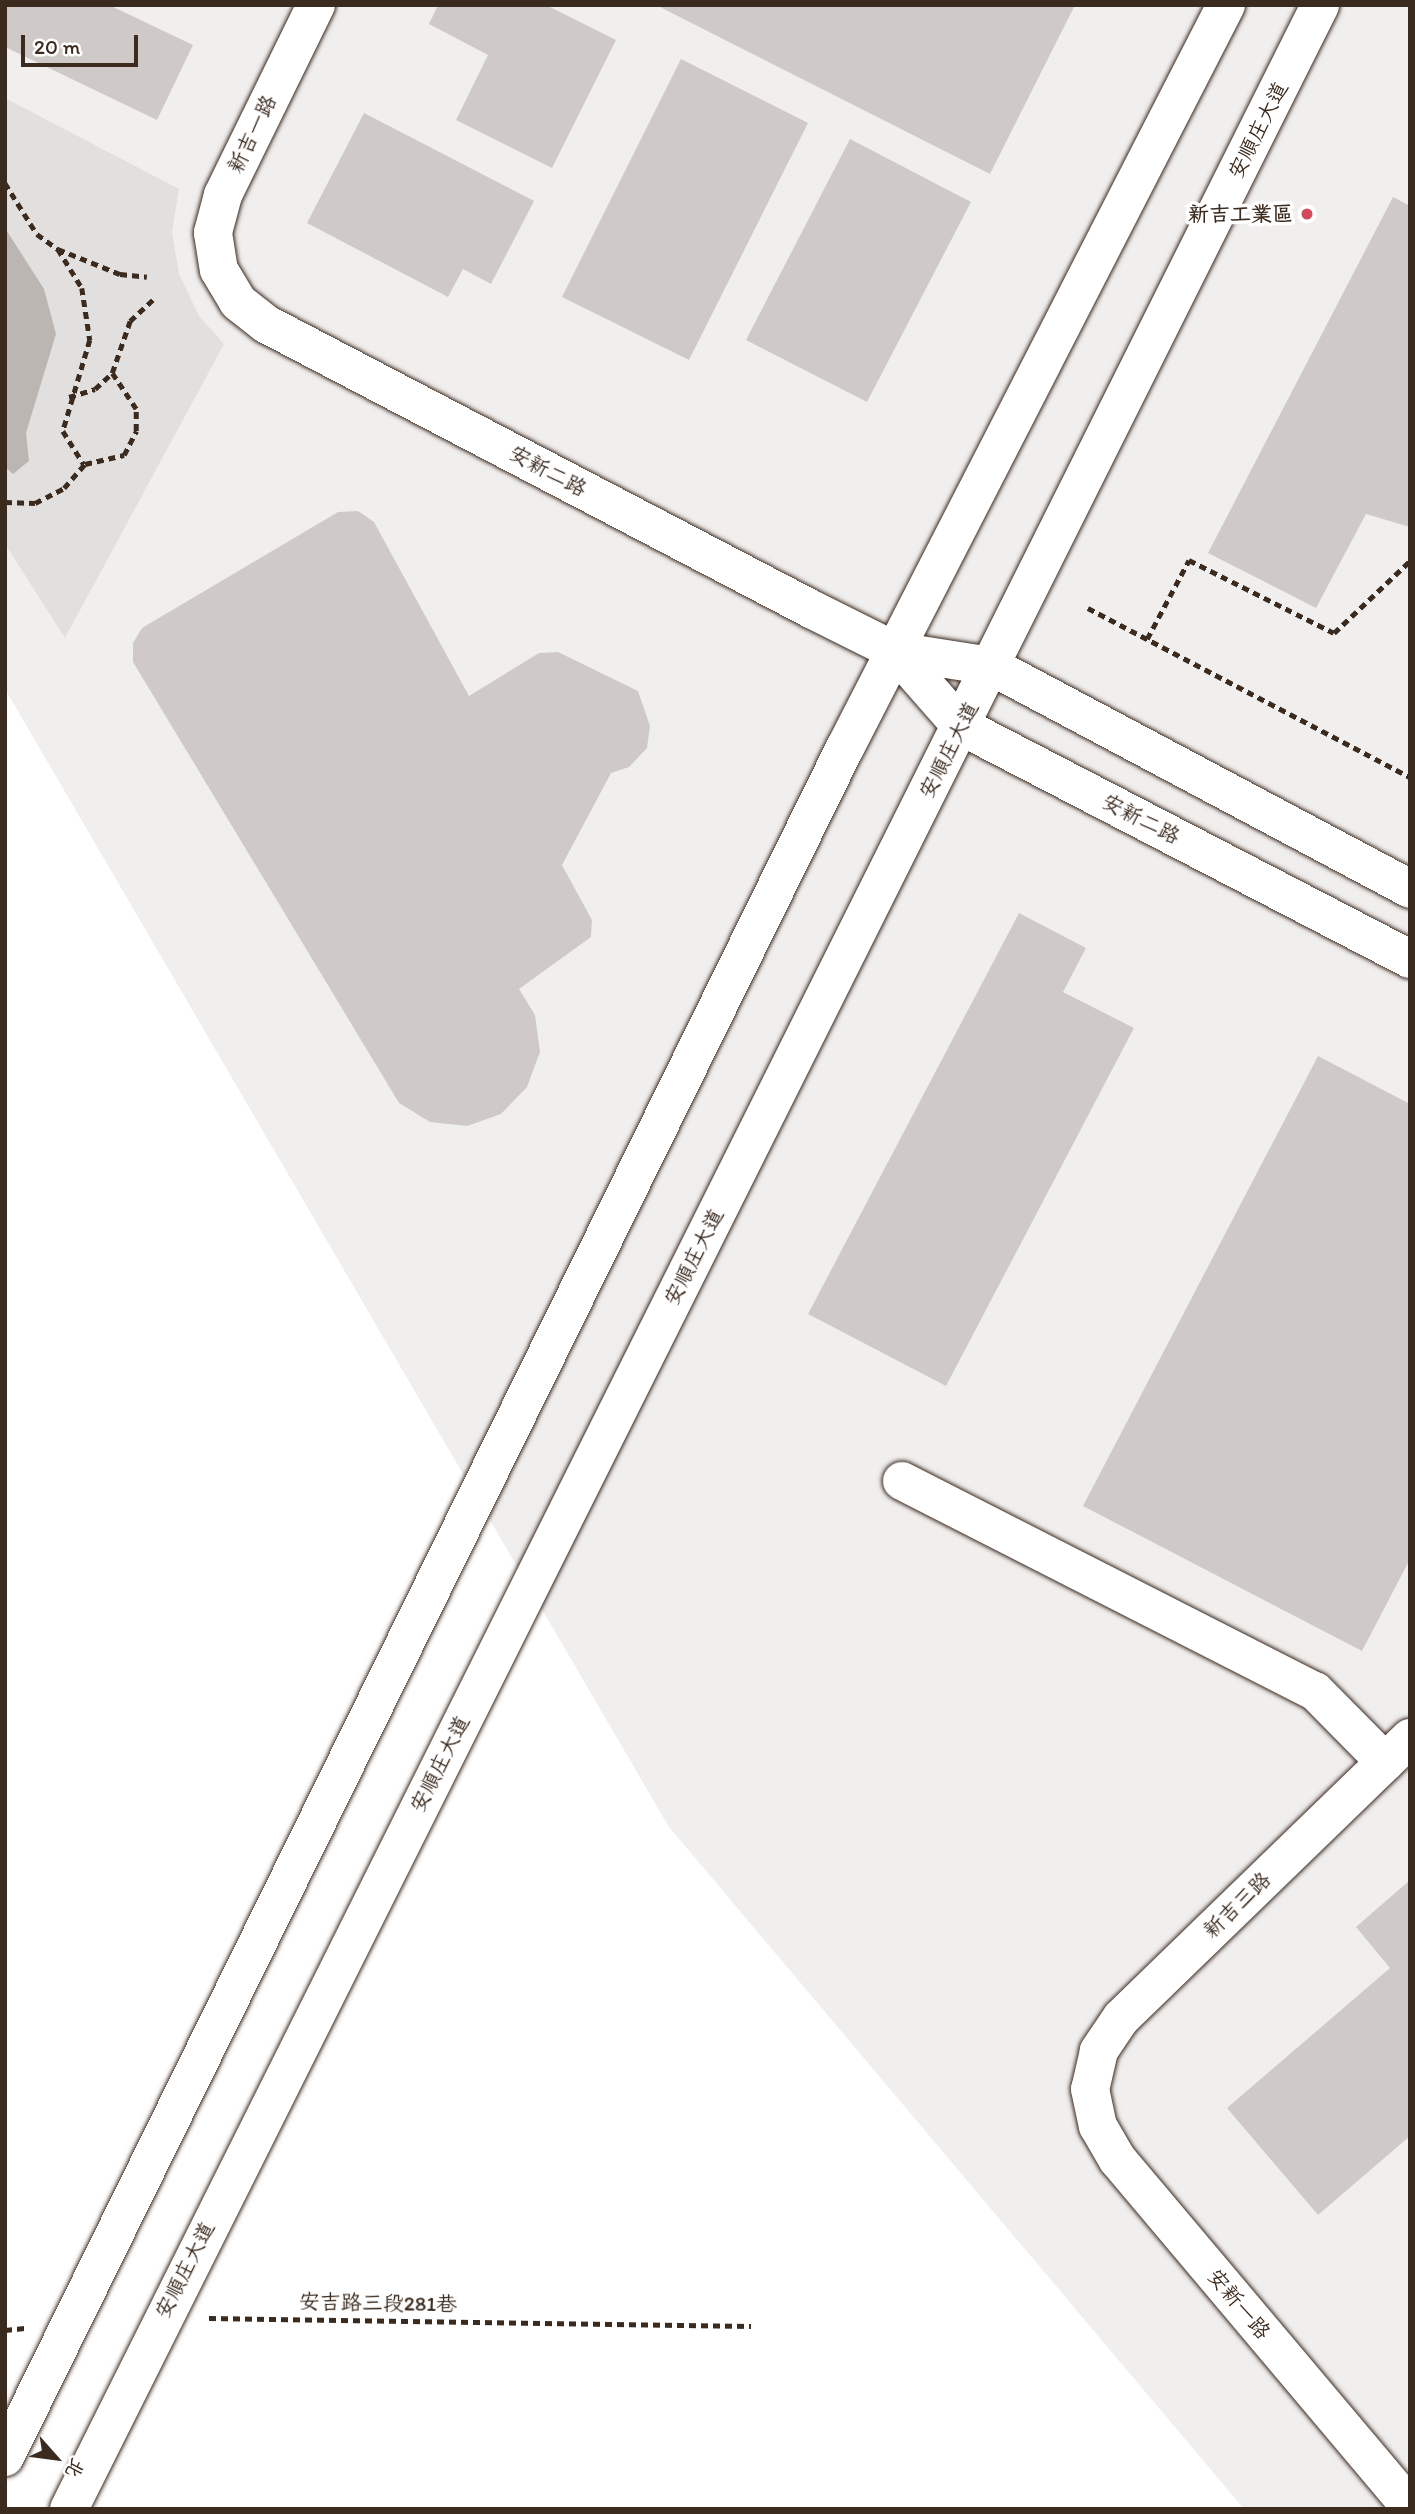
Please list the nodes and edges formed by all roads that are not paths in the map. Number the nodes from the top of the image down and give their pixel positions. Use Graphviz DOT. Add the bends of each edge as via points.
graph roads {
  1 [pos="316,5"];
  2 [pos="1226,5"];
  3 [pos="1320,5"];
  4 [pos="219,270"];
  5 [pos="895,650"];
  6 [pos="991,666"];
  7 [pos="961,726"];
  8 [pos="1410,889"];
  9 [pos="1410,959"];
  10 [pos="902,1482"];
  11 [pos="1397,1750"];
  12 [pos="1090,2089"];
  13 [pos="14,2431"];
  14 [pos="5,2457"];
  15 [pos="1410,2507"];
  16 [pos="69,2509"];
  1 -- 4 [label="street, 新吉一路" via="223,195 213,233"];
  2 -- 5 [label="street"];
  3 -- 6 [label="street, 安順庄大道"];
  4 -- 5 [label="street, 安新二路" via="238,302 266,324"];
  5 -- 6 [label="street, 安新二路"];
  5 -- 7 [label="street, 安新二路"];
  5 -- 13 [label="street"];
  6 -- 7 [label="street, 安順庄大道"];
  6 -- 8 [label="street, 安新二路"];
  7 -- 9 [label="street, 安新二路"];
  7 -- 16 [label="street, 安順庄大道" via="160,2319"];
  10 -- 11 [label="street" via="1315,1691"];
  11 -- 12 [label="street, 新吉三路" via="1121,2018 1099,2051"];
  12 -- 15 [label="street, 安新一路" via="1098,2126 1118,2160"];
  13 -- 14 [label="street"];
}
